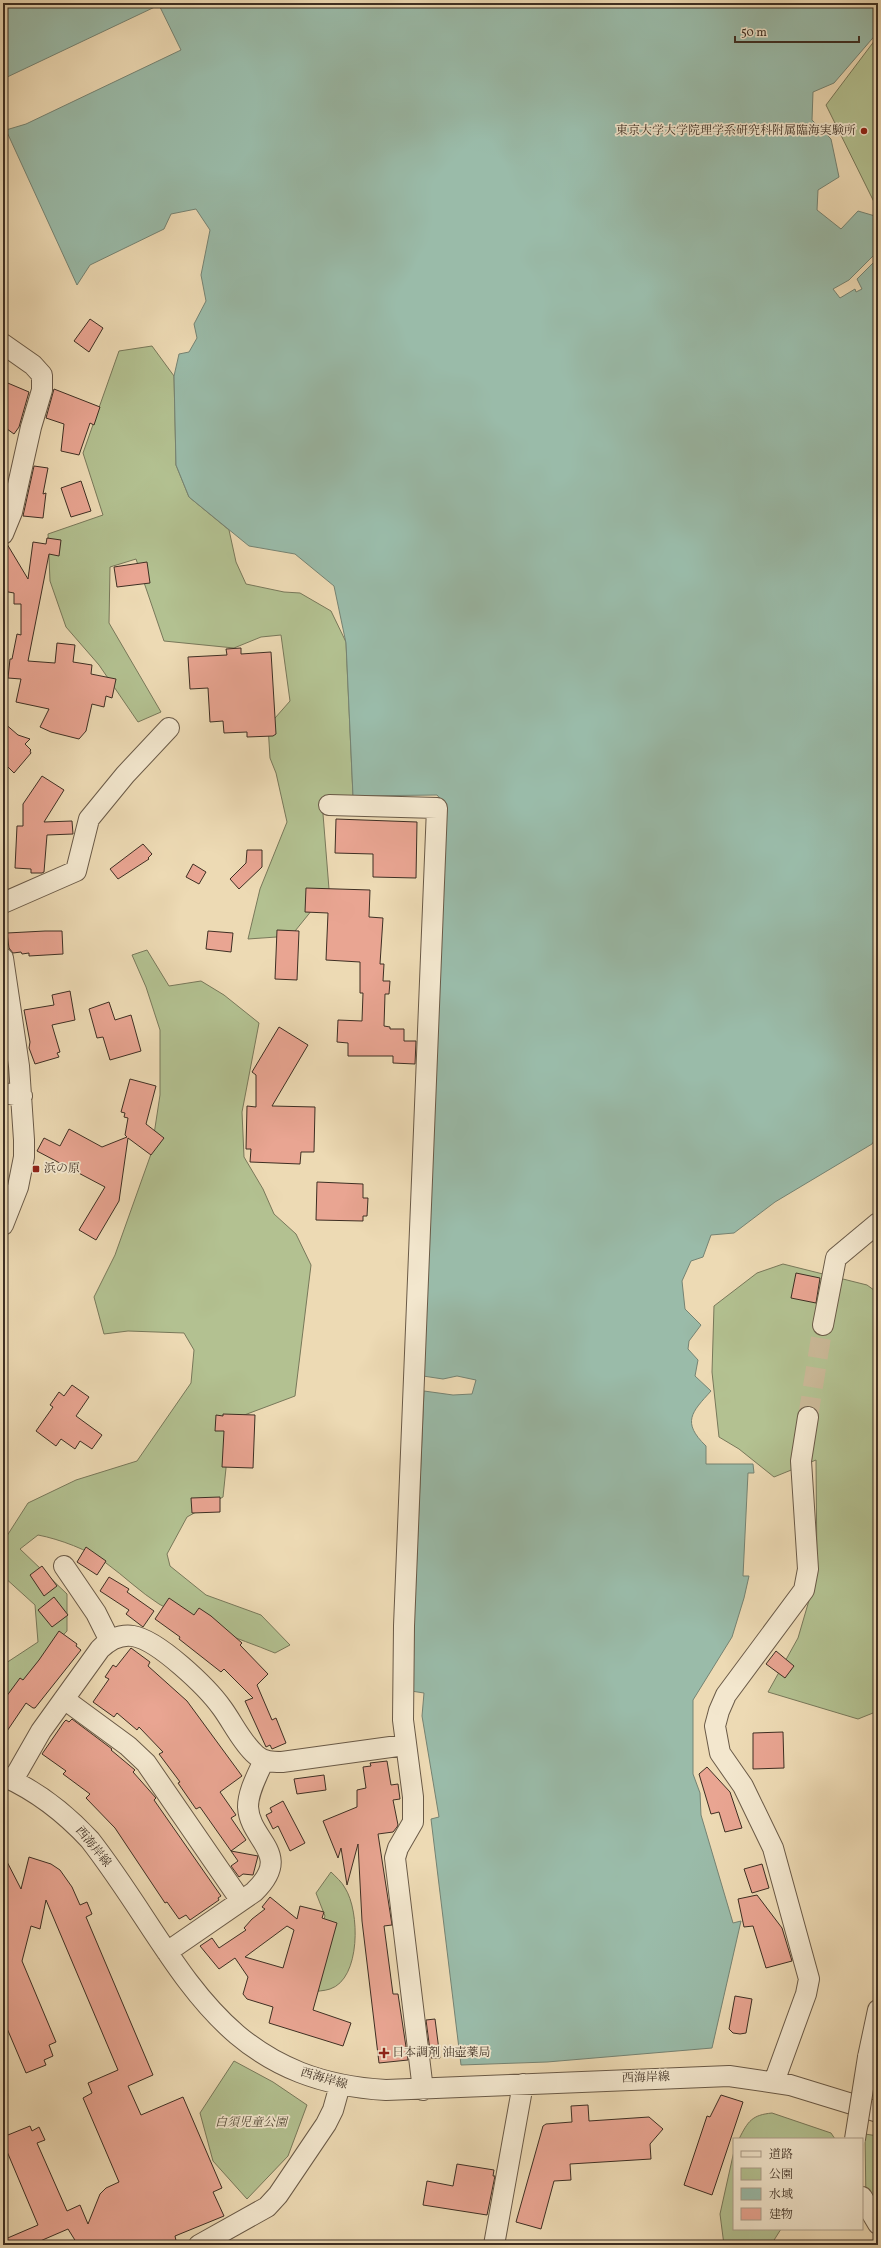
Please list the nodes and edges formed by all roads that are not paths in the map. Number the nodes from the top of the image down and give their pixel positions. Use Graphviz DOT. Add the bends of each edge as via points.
graph roads {
  1 [pos="3,344"];
  2 [pos="3,534"];
  3 [pos="169,728"];
  4 [pos="329,805"];
  5 [pos="3,903"];
  6 [pos="3,958"];
  7 [pos="13,1095"];
  8 [pos="878,1223"];
  9 [pos="3,1225"];
  10 [pos="823,1325"];
  11 [pos="808,1417"];
  12 [pos="64,1566"];
  13 [pos="110,1641"];
  14 [pos="64,1698"];
  15 [pos="405,1745"];
  16 [pos="264,1760"];
  17 [pos="8,1778"];
  18 [pos="241,1901"];
  19 [pos="167,1952"];
  20 [pos="878,2010"];
  21 [pos="774,2082"];
  22 [pos="524,2084"];
  23 [pos="340,2085"];
  24 [pos="423,2090"];
  25 [pos="878,2112"];
  26 [pos="855,2138"];
  27 [pos="863,2199"];
  28 [pos="878,2224"];
  29 [pos="199,2245"];
  30 [pos="494,2245"];
  1 -- 2 [label="street" via="33,365 42,375 42,390 12,512"];
  3 -- 5 [label="street" via="89,819 76,871"];
  4 -- 15 [label="street" via="437,808 404,1626"];
  6 -- 7 [label="street"];
  7 -- 9 [label="street" via="24,1157 18,1188"];
  8 -- 10 [label="street" via="836,1258"];
  11 -- 21 [label="street" via="801,1460 808,1569 804,1590 726,1695 715,1726 720,1753 743,1786 773,1848 809,1979"];
  12 -- 13 [label="street" via="96,1614"];
  13 -- 14 [label="street" via="100,1649"];
  13 -- 16 [label="street" via="129,1636 141,1639 183,1668 207,1688 252,1752"];
  14 -- 17 [label="street"];
  14 -- 18 [label="street" via="128,1746 146,1763"];
  15 -- 16 [label="street" via="282,1762"];
  15 -- 24 [label="street" via="413,1797 413,1822 395,1858"];
  16 -- 18 [label="street" via="249,1795 248,1806 251,1819 267,1848 270,1866 264,1882"];
  17 -- 19 [label="street, 西海岸線" via="46,1800 90,1840"];
  18 -- 19 [label="street"];
  19 -- 23 [label="street, 西海岸線" via="203,2002 244,2042 299,2072"];
  20 -- 26 [label="street, bridge"];
  21 -- 22 [label="street, 西海岸線" via="729,2076 706,2076"];
  21 -- 25 [label="street, 西海岸線" via="807,2089"];
  22 -- 24 [label="street, 西海岸線"];
  22 -- 30 [label="street"];
  23 -- 24 [label="street, 西海岸線" via="378,2090"];
  23 -- 29 [label="street" via="326,2124 273,2202 253,2216"];
  27 -- 28 [label="street"];
}
